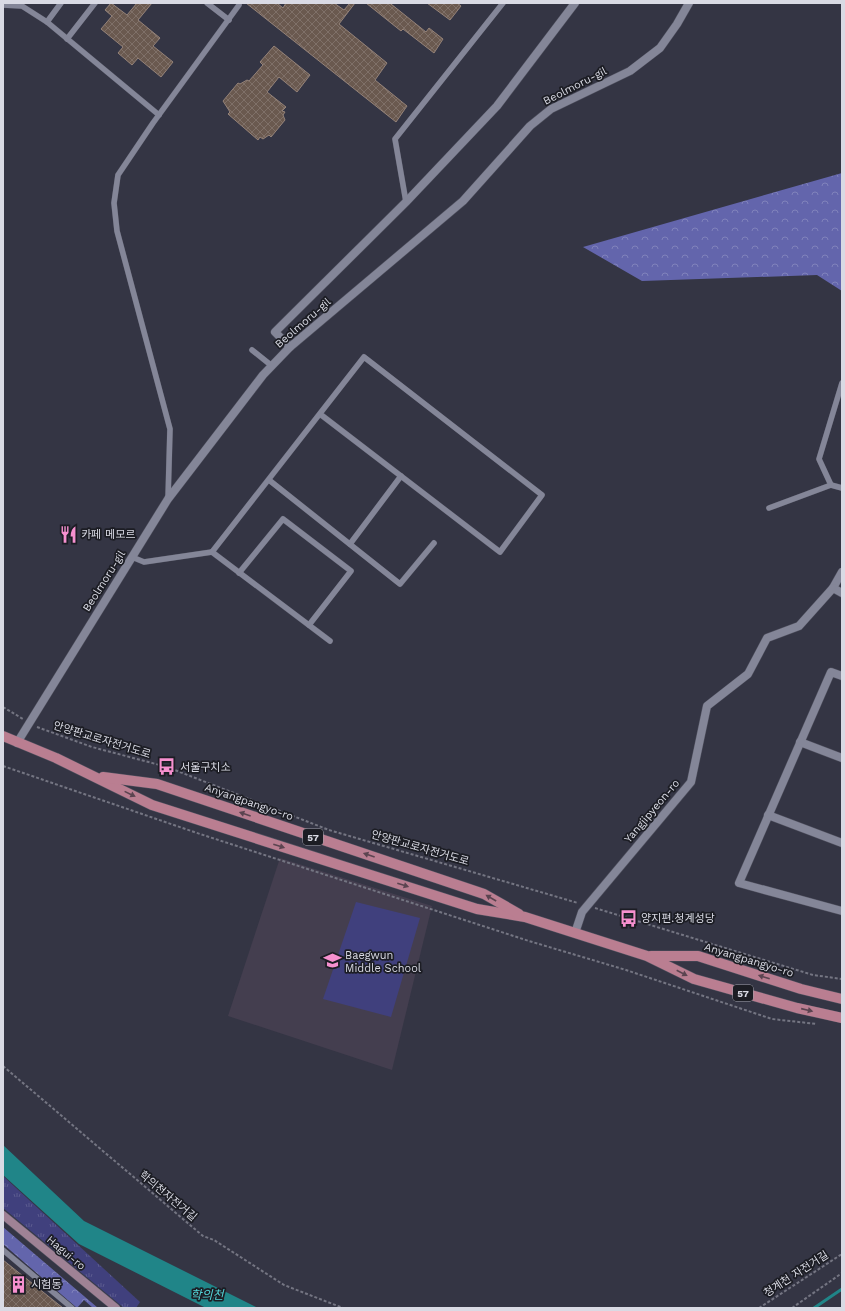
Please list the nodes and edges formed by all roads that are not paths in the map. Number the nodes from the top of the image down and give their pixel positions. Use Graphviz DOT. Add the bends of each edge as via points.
graph roads {
  1 [pos="61,3"];
  2 [pos="95,3"];
  3 [pos="207,3"];
  4 [pos="503,3"];
  5 [pos="575,3"];
  6 [pos="689,3"];
  7 [pos="22,4"];
  8 [pos="3,5"];
  9 [pos="239,5"];
  10 [pos="229,20"];
  11 [pos="46,22"];
  12 [pos="67,39"];
  13 [pos="159,114"];
  14 [pos="406,202"];
  15 [pos="290,347"];
  16 [pos="252,350"];
  17 [pos="272,366"];
  18 [pos="842,383"];
  19 [pos="320,414"];
  20 [pos="401,476"];
  21 [pos="269,480"];
  22 [pos="831,485"];
  23 [pos="842,488"];
  24 [pos="168,499"];
  25 [pos="768,508"];
  26 [pos="434,543"];
  27 [pos="350,544"];
  28 [pos="212,552"];
  29 [pos="132,557"];
  30 [pos="842,572"];
  31 [pos="239,573"];
  32 [pos="833,588"];
  33 [pos="842,593"];
  34 [pos="309,625"];
  35 [pos="330,641"];
  36 [pos="842,676"];
  37 [pos="3,736"];
  38 [pos="800,742"];
  39 [pos="17,743"];
  40 [pos="842,758"];
  41 [pos="95,776"];
  42 [pos="768,815"];
  43 [pos="842,844"];
  44 [pos="842,911"];
  45 [pos="525,918"];
  46 [pos="575,933"];
  47 [pos="647,956"];
  48 [pos="842,999"];
  49 [pos="842,1018"];
  50 [pos="3,1215"];
  51 [pos="3,1250"];
  52 [pos="72,1308"];
  53 [pos="114,1308"];
  1 -- 11 [label="lane"];
  2 -- 12 [label="lane"];
  3 -- 10 [label="lane"];
  4 -- 14 [label="lane" via="395,139"];
  5 -- 14 [label="street" via="497,106"];
  6 -- 15 [label="street, Beolmoru-gil" via="660,48 630,71 551,109 530,126 463,201"];
  7 -- 8 [label="lane"];
  7 -- 11 [label="lane"];
  9 -- 10 [label="lane"];
  10 -- 13 [label="lane"];
  11 -- 12 [label="lane"];
  12 -- 13 [label="lane"];
  13 -- 24 [label="lane" via="118,175 114,203 116,231 170,429"];
  14 -- 15 [label="street" via="275,332"];
  15 -- 17 [label="street, Beolmoru-gil"];
  16 -- 17 [label="lane"];
  17 -- 24 [label="street, Beolmoru-gil"];
  18 -- 22 [label="lane" via="819,459"];
  19 -- 20 [label="lane"];
  19 -- 20 [label="lane" via="364,357 542,494 500,552"];
  19 -- 21 [label="lane"];
  20 -- 27 [label="lane"];
  21 -- 27 [label="lane"];
  21 -- 28 [label="lane"];
  22 -- 23 [label="lane"];
  22 -- 25 [label="lane"];
  24 -- 29 [label="street, Beolmoru-gil"];
  26 -- 27 [label="lane" via="400,584"];
  28 -- 29 [label="lane" via="144,562"];
  28 -- 31 [label="lane"];
  29 -- 39 [label="street, Beolmoru-gil"];
  30 -- 32 [label="street, Yangjipyeon-ro"];
  31 -- 34 [label="lane"];
  31 -- 34 [label="lane" via="284,519 351,571"];
  32 -- 33 [label="street"];
  32 -- 46 [label="street, Yangjipyeon-ro" via="799,626 767,638 748,674 707,706 691,782 582,912"];
  34 -- 35 [label="lane"];
  36 -- 38 [label="street" via="830,672"];
  37 -- 39 [label="main road, Anyangpangyo-ro / 57"];
  38 -- 40 [label="street"];
  38 -- 42 [label="street"];
  39 -- 41 [label="main road, Anyangpangyo-ro / 57"];
  41 -- 45 [label="main road, Anyangpangyo-ro / 57, one-way" via="152,805 476,909"];
  45 -- 41 [label="main road, Anyangpangyo-ro / 57, one-way" via="484,894 157,784"];
  42 -- 43 [label="street"];
  42 -- 44 [label="street" via="739,883"];
  45 -- 46 [label="main road, Anyangpangyo-ro / 57"];
  46 -- 47 [label="main road, Anyangpangyo-ro / 57"];
  48 -- 47 [label="main road, Anyangpangyo-ro / 57, one-way" via="801,989 698,956"];
  47 -- 49 [label="main road, Anyangpangyo-ro / 57, one-way" via="694,979"];
  50 -- 53 [label="street, Hagui-ro"];
  51 -- 52 [label="lane"];
}
